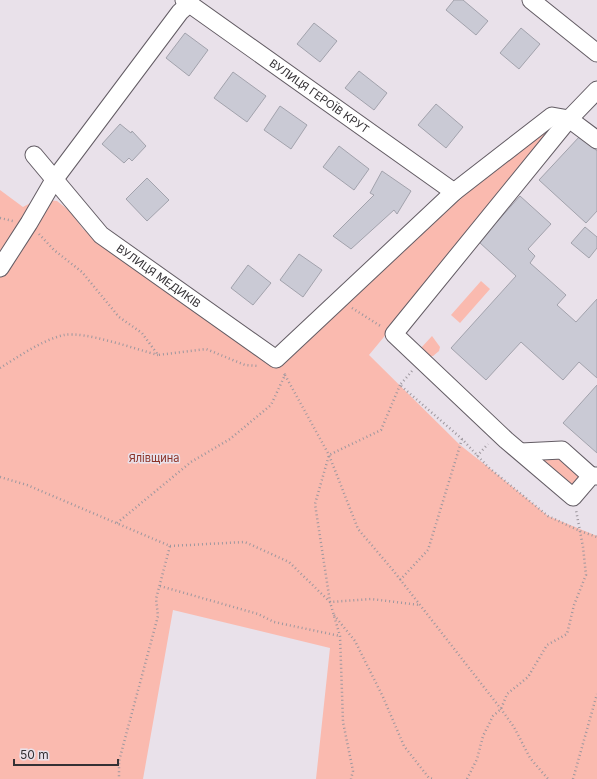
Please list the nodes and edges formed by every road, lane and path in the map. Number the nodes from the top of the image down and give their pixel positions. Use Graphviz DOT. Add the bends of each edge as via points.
graph roads {
  1 [pos="531,0"];
  2 [pos="186,2"];
  3 [pos="597,53"];
  4 [pos="597,90"];
  5 [pos="569,119"];
  6 [pos="597,140"];
  7 [pos="34,155"];
  8 [pos="54,180"];
  9 [pos="454,192"];
  10 [pos="29,223"];
  11 [pos="0,268"];
  12 [pos="339,300"];
  13 [pos="394,334"];
  14 [pos="158,355"];
  15 [pos="276,359"];
  16 [pos="421,359"];
  17 [pos="0,368"];
  18 [pos="285,375"];
  19 [pos="400,385"];
  20 [pos="462,438"];
  21 [pos="521,452"];
  22 [pos="329,455"];
  23 [pos="594,476"];
  24 [pos="0,477"];
  25 [pos="573,497"];
  26 [pos="117,523"];
  27 [pos="580,531"];
  28 [pos="597,537"];
  29 [pos="170,546"];
  30 [pos="400,580"];
  31 [pos="160,586"];
  32 [pos="330,602"];
  33 [pos="420,605"];
  34 [pos="334,614"];
  35 [pos="340,636"];
  36 [pos="597,694"];
  37 [pos="501,709"];
  38 [pos="119,779"];
  39 [pos="351,779"];
  40 [pos="433,779"];
  41 [pos="467,779"];
  42 [pos="548,779"];
  43 [pos="574,779"];
  1 -- 3 [label="street"];
  2 -- 8 [label="street"];
  2 -- 9 [label="street, ВУЛИЦЯ ГЕРОЇВ КРУТ"];
  4 -- 5 [label="street"];
  5 -- 6 [label="street"];
  5 -- 9 [label="street" via="552,116"];
  5 -- 13 [label="street"];
  7 -- 8 [label="street, ВУЛИЦЯ МЕДИКІВ"];
  8 -- 10 [label="street"];
  8 -- 15 [label="street, ВУЛИЦЯ МЕДИКІВ" via="101,235"];
  9 -- 12 [label="street"];
  10 -- 11 [label="street"];
  10 -- 14 [label="path" via="54,250 82,272 119,317 142,333"];
  12 -- 13 [label="path"];
  12 -- 15 [label="street"];
  13 -- 16 [label="street"];
  14 -- 15 [label="path" via="206,349 245,365 268,367"];
  14 -- 17 [label="path" via="86,336 64,335 34,348"];
  15 -- 18 [label="path"];
  16 -- 19 [label="path"];
  16 -- 21 [label="street"];
  18 -- 22 [label="path"];
  18 -- 26 [label="path" via="271,405 230,439 191,462"];
  19 -- 20 [label="path"];
  19 -- 22 [label="path" via="381,430"];
  20 -- 27 [label="path" via="488,468 548,516"];
  20 -- 30 [label="path" via="428,550"];
  21 -- 23 [label="street" via="562,450"];
  21 -- 25 [label="street"];
  22 -- 30 [label="path" via="358,529"];
  22 -- 32 [label="path" via="315,504"];
  23 -- 25 [label="street"];
  24 -- 26 [label="path" via="27,485"];
  25 -- 27 [label="path"];
  26 -- 29 [label="path"];
  27 -- 28 [label="path"];
  27 -- 37 [label="path" via="586,575 574,605 567,634 546,645 528,677 507,694"];
  29 -- 31 [label="path"];
  29 -- 32 [label="path" via="245,542 289,562"];
  30 -- 33 [label="path"];
  31 -- 35 [label="path" via="258,614 274,622"];
  31 -- 38 [label="path" via="156,599 158,616 119,761"];
  32 -- 33 [label="path" via="371,599"];
  32 -- 34 [label="path"];
  33 -- 37 [label="path"];
  34 -- 35 [label="path"];
  34 -- 40 [label="path" via="355,641 404,746"];
  35 -- 39 [label="path" via="344,722 353,771"];
  36 -- 43 [label="path"];
  37 -- 41 [label="path" via="483,736 477,759"];
  37 -- 42 [label="path" via="514,727 530,758"];
}
